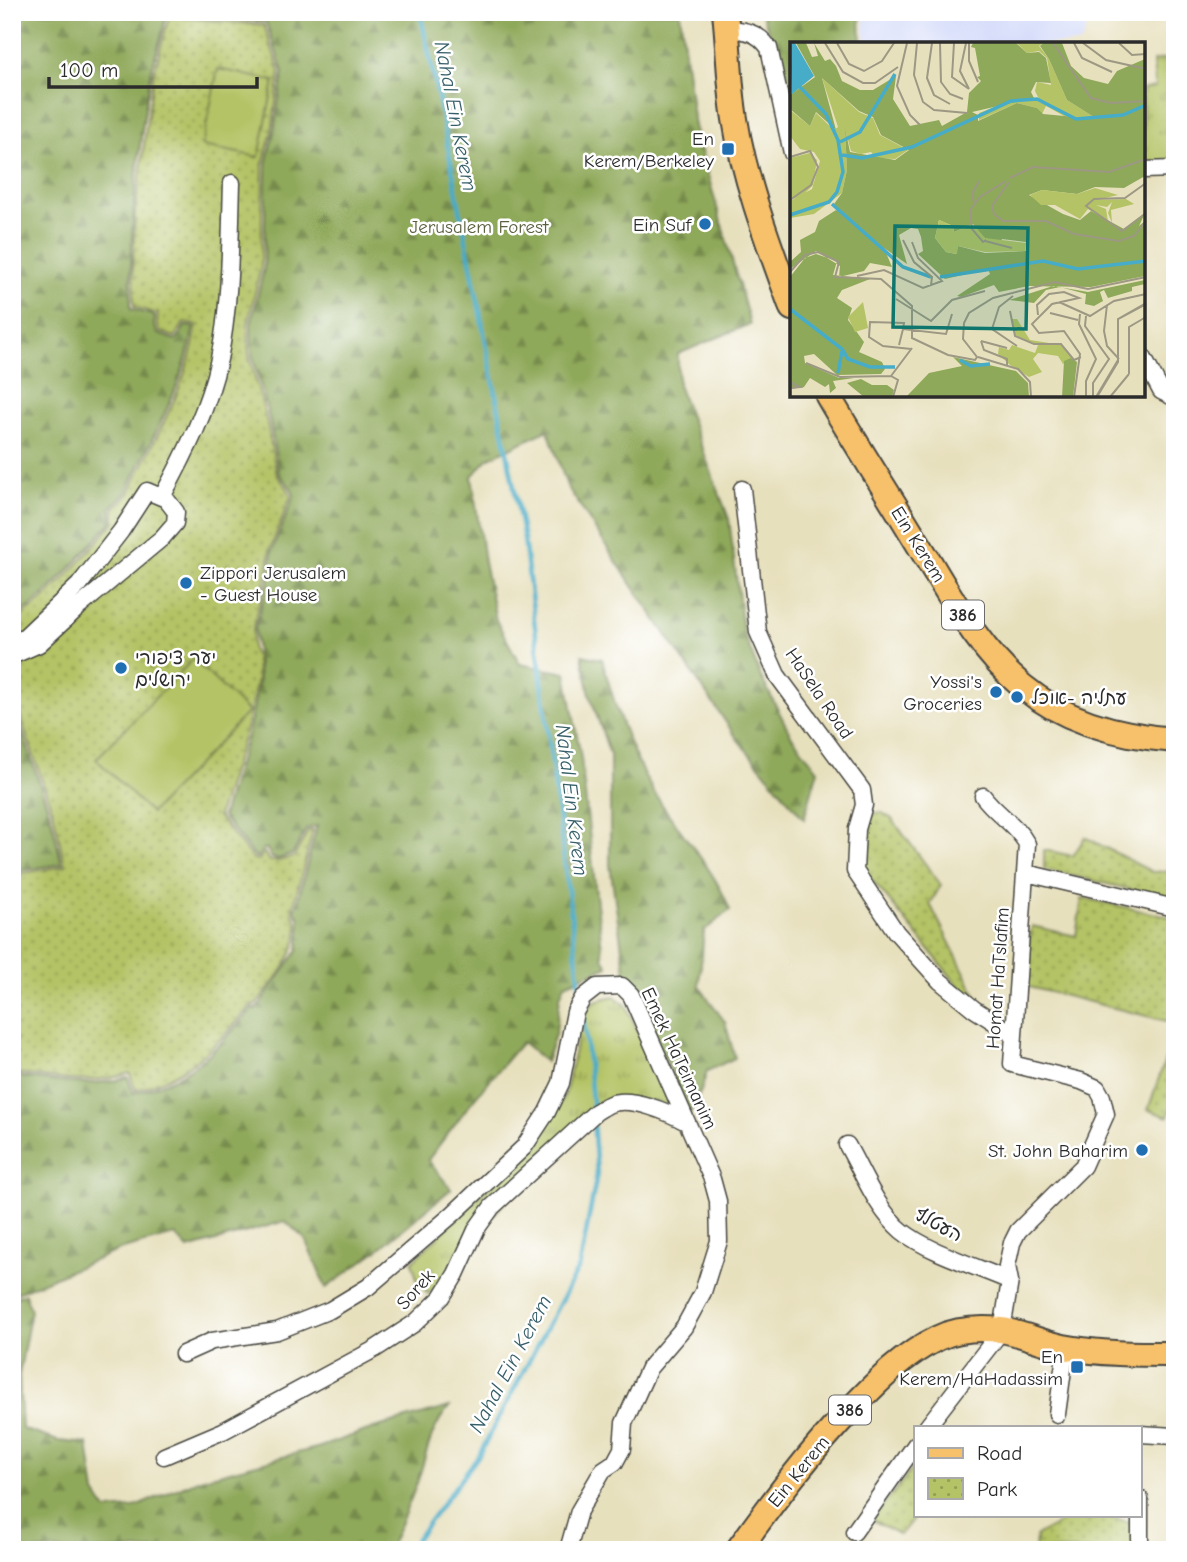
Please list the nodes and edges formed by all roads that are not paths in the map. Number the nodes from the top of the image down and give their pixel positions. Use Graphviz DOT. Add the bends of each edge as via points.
graph roads {
  1 [pos="726,21"];
  2 [pos="790,144"];
  3 [pos="1175,169"];
  4 [pos="1145,170"];
  5 [pos="232,183"];
  6 [pos="790,302"];
  7 [pos="1145,362"];
  8 [pos="829,397"];
  9 [pos="1175,398"];
  10 [pos="742,489"];
  11 [pos="162,497"];
  12 [pos="12,645"];
  13 [pos="12,656"];
  14 [pos="1175,740"];
  15 [pos="983,796"];
  16 [pos="1026,873"];
  17 [pos="1175,908"];
  18 [pos="1013,1034"];
  19 [pos="686,1122"];
  20 [pos="847,1145"];
  21 [pos="1010,1281"];
  22 [pos="1002,1330"];
  23 [pos="1066,1347"];
  24 [pos="183,1354"];
  25 [pos="1175,1354"];
  26 [pos="1057,1414"];
  27 [pos="928,1426"];
  28 [pos="1142,1434"];
  29 [pos="1175,1436"];
  30 [pos="914,1447"];
  31 [pos="164,1456"];
  32 [pos="1140,1516"];
  33 [pos="854,1532"];
  34 [pos="568,1550"];
  35 [pos="738,1550"];
  36 [pos="1140,1550"];
  1 -- 2 [label="street" via="762,38 769,48"];
  1 -- 6 [label="main road" via="738,138"];
  3 -- 4 [label="street"];
  5 -- 11 [label="street" via="229,291 219,361 192,441"];
  7 -- 9 [label="street" via="1161,391"];
  8 -- 14 [label="main road, Ein Kerem / 386" via="979,639 1023,687 1090,723 1124,734"];
  10 -- 18 [label="street, HaSela Road" via="758,632 778,675 862,790 855,871 896,932 940,981"];
  11 -- 12 [label="street" via="147,491 79,585"];
  11 -- 13 [label="street" via="176,513 175,523 162,538 39,644"];
  15 -- 16 [label="street, Homat HaTslafim" via="1022,834 1027,844"];
  16 -- 17 [label="street"];
  16 -- 18 [label="street, Homat HaTslafim"];
  18 -- 21 [label="street, Homat HaTslafim" via="1012,1064 1097,1088 1106,1114 1083,1166 1018,1231 1007,1266"];
  19 -- 24 [label="street, Emek HaTeimanim" via="631,995 622,986 597,987 575,1012 561,1083 540,1124 524,1147 453,1214 368,1287 330,1310 277,1331 212,1341"];
  19 -- 31 [label="street, Sorek" via="630,1102 612,1103 596,1112 492,1207 442,1297 415,1323 223,1431"];
  19 -- 34 [label="street, Emek HaTeimanim" via="718,1201 719,1241 713,1263 684,1327 649,1368 624,1423 622,1449 615,1462 603,1470 579,1511"];
  20 -- 21 [label="street, העטלף" via="901,1230"];
  21 -- 22 [label="street, Homat HaTslafim"];
  22 -- 23 [label="main road, Ein Kerem / 386"];
  22 -- 27 [label="street"];
  22 -- 35 [label="main road, Ein Kerem / 386" via="940,1337 884,1374 819,1443"];
  23 -- 25 [label="main road, Ein Kerem / 386"];
  23 -- 26 [label="street"];
  28 -- 29 [label="street"];
  30 -- 33 [label="street"];
  32 -- 36 [label="street"];
}
